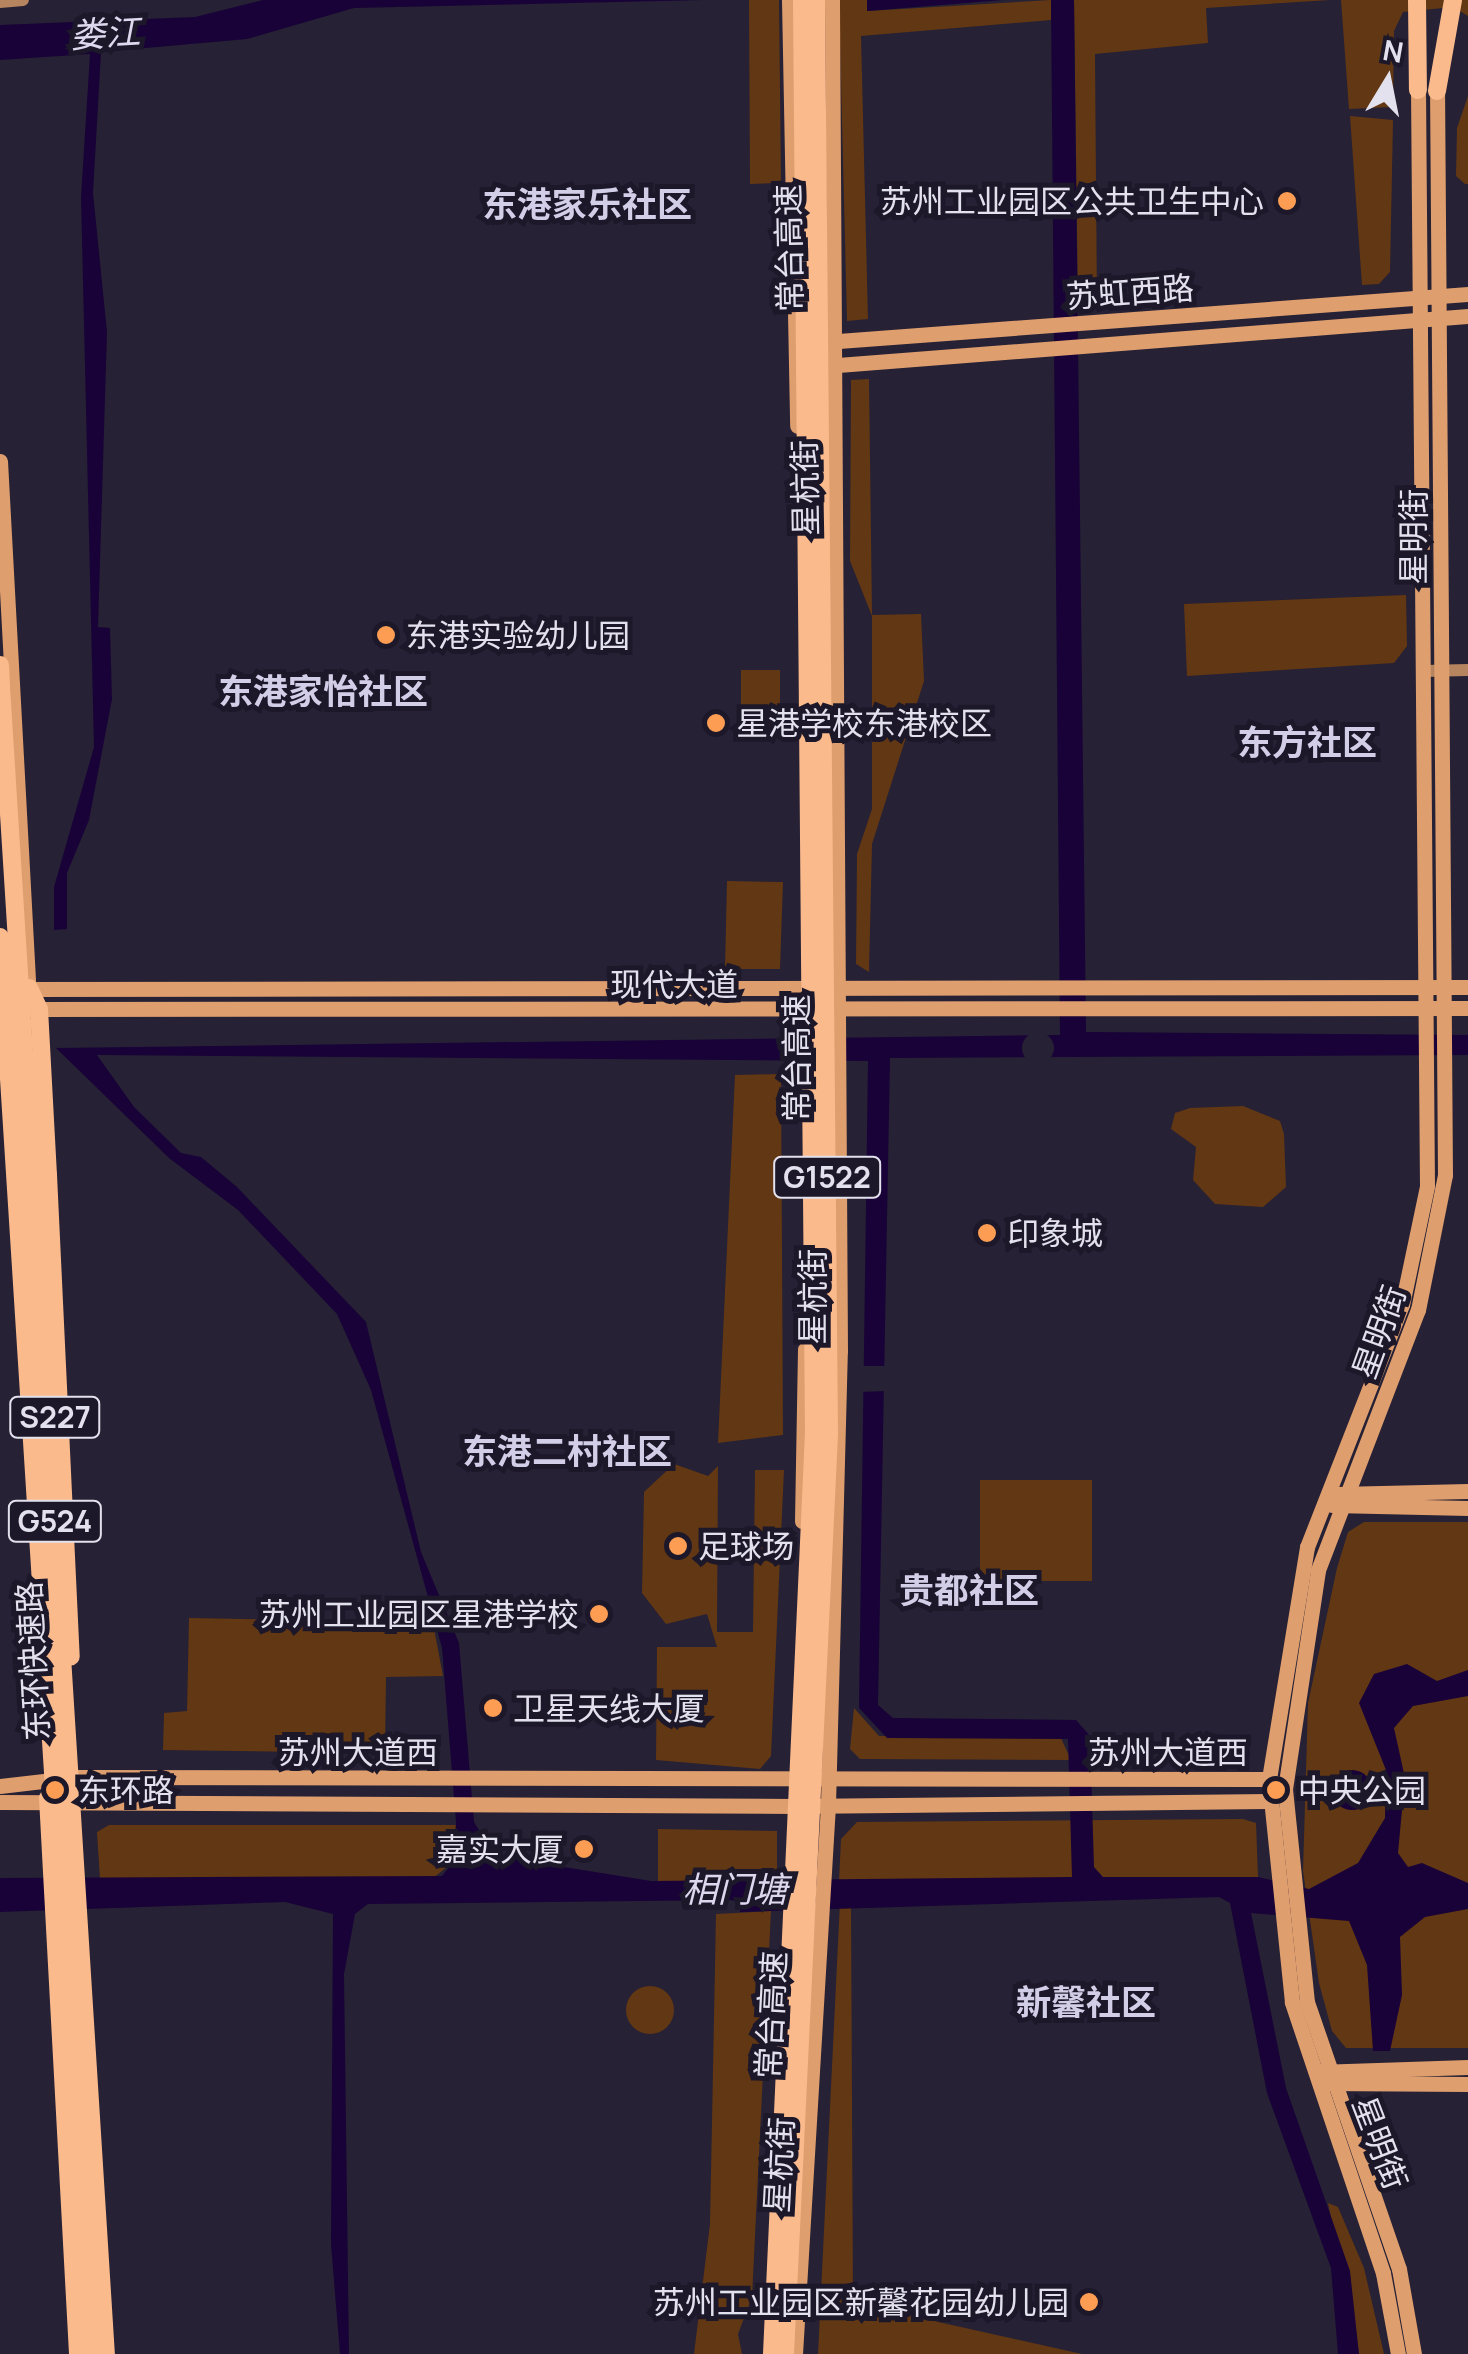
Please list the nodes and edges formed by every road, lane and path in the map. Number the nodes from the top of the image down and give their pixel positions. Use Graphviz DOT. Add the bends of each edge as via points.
graph roads {
  1 [pos="23,0"];
  2 [pos="789,0"];
  3 [pos="802,0"];
  4 [pos="816,0"];
  5 [pos="832,0"];
  6 [pos="1417,0"];
  7 [pos="1455,0"];
  8 [pos="0,2"];
  9 [pos="1427,91"];
  10 [pos="1468,294"];
  11 [pos="1438,296"];
  12 [pos="1420,298"];
  13 [pos="1468,316"];
  14 [pos="1439,318"];
  15 [pos="1420,320"];
  16 [pos="832,342"];
  17 [pos="796,343"];
  18 [pos="832,366"];
  19 [pos="796,368"];
  20 [pos="0,461"];
  21 [pos="0,665"];
  22 [pos="1468,670"];
  23 [pos="1424,671"];
  24 [pos="1442,672"];
  25 [pos="1,687"];
  26 [pos="0,937"];
  27 [pos="26,952"];
  28 [pos="0,953"];
  29 [pos="1426,987"];
  30 [pos="1445,987"];
  31 [pos="1468,987"];
  32 [pos="29,988"];
  33 [pos="0,990"];
  34 [pos="804,990"];
  35 [pos="838,990"];
  36 [pos="1427,1008"];
  37 [pos="1445,1008"];
  38 [pos="1468,1008"];
  39 [pos="34,1009"];
  40 [pos="804,1011"];
  41 [pos="838,1011"];
  42 [pos="0,1012"];
  43 [pos="0,1067"];
  44 [pos="1468,1491"];
  45 [pos="1344,1492"];
  46 [pos="1331,1505"];
  47 [pos="1468,1508"];
  48 [pos="70,1700"];
  49 [pos="1269,1779"];
  50 [pos="795,1782"];
  51 [pos="828,1782"];
  52 [pos="0,1786"];
  53 [pos="1286,1789"];
  54 [pos="66,1790"];
  55 [pos="1269,1801"];
  56 [pos="0,1802"];
  57 [pos="828,1805"];
  58 [pos="794,1806"];
  59 [pos="67,1872"];
  60 [pos="1282,1877"];
  61 [pos="1468,2067"];
  62 [pos="1316,2072"];
  63 [pos="1468,2084"];
  64 [pos="1328,2086"];
  65 [pos="84,2354"];
  66 [pos="109,2354"];
  67 [pos="764,2354"];
  68 [pos="772,2354"];
  69 [pos="786,2354"];
  70 [pos="795,2354"];
  71 [pos="1398,2354"];
  72 [pos="1414,2354"];
  1 -- 8 [label="main road"];
  2 -- 17 [label="main road, 星杭街"];
  3 -- 68 [label="highway, 常台高速 / G1522, bridge" via="814,1434"];
  4 -- 69 [label="highway, 常台高速 / G1522, bridge" via="828,1434"];
  5 -- 16 [label="main road, 星杭街"];
  6 -- 9 [label="highway"];
  7 -- 9 [label="highway"];
  9 -- 11 [label="main road, 星明街"];
  9 -- 12 [label="main road, 星明街"];
  10 -- 11 [label="main road, 苏虹西路"];
  11 -- 12 [label="main road, 苏虹西路"];
  11 -- 14 [label="main road, 星明街"];
  12 -- 15 [label="main road, 星明街"];
  12 -- 16 [label="main road, 苏虹西路"];
  13 -- 14 [label="main road, 苏虹西路"];
  14 -- 15 [label="main road, 苏虹西路"];
  14 -- 24 [label="main road, 星明街"];
  15 -- 18 [label="main road, 苏虹西路"];
  15 -- 23 [label="main road, 星明街"];
  16 -- 17 [label="main road, 苏虹西路"];
  16 -- 18 [label="main road, 星杭街"];
  17 -- 19 [label="main road, 星杭街"];
  18 -- 19 [label="main road, 苏虹西路"];
  18 -- 35 [label="main road, 星杭街"];
  19 -- 34 [label="main road, 星杭街"];
  20 -- 27 [label="main road"];
  21 -- 25 [label="highway, 东环快速路 / G524"];
  22 -- 24 [label="main road"];
  23 -- 24 [label="main road"];
  23 -- 29 [label="main road, 星明街"];
  24 -- 30 [label="main road, 星明街"];
  25 -- 48 [label="highway, 东环快速路 / G524, bridge"];
  26 -- 65 [label="highway, 东环快速路 / G524, bridge"];
  27 -- 28 [label="main road"];
  27 -- 32 [label="main road"];
  29 -- 30 [label="main road, 现代大道"];
  29 -- 35 [label="main road, 现代大道"];
  29 -- 36 [label="main road, 星明街"];
  30 -- 31 [label="main road, 现代大道"];
  30 -- 37 [label="main road, 星明街"];
  32 -- 33 [label="main road, 现代大道"];
  32 -- 34 [label="main road, 现代大道"];
  32 -- 39 [label="highway"];
  34 -- 35 [label="main road, 现代大道"];
  34 -- 40 [label="main road, 星杭街"];
  35 -- 41 [label="main road, 星杭街"];
  36 -- 37 [label="main road, 现代大道"];
  36 -- 41 [label="main road, 现代大道"];
  36 -- 46 [label="main road, 星明街" via="1428,1174 1414,1263"];
  37 -- 38 [label="main road, 现代大道"];
  37 -- 45 [label="main road, 星明街" via="1445,1175 1430,1267"];
  39 -- 40 [label="main road, 现代大道"];
  39 -- 42 [label="main road, 现代大道"];
  39 -- 48 [label="main road, S227"];
  39 -- 48 [label="highway, bridge" via="75,1626"];
  40 -- 41 [label="main road, 现代大道"];
  40 -- 50 [label="main road, 星杭街, bridge"];
  41 -- 51 [label="main road, 星杭街"];
  43 -- 54 [label="main road, S227" via="42,1708"];
  44 -- 45 [label="main road"];
  45 -- 46 [label="main road"];
  46 -- 47 [label="main road"];
  46 -- 49 [label="main road, 星明街" via="1291,1616"];
  46 -- 53 [label="main road, 星明街" via="1297,1672"];
  48 -- 54 [label="main road, S227"];
  48 -- 66 [label="highway, 东环快速路 / G524, bridge"];
  49 -- 51 [label="main road, 苏州大道西"];
  49 -- 53 [label="main road, 苏州大道西"];
  49 -- 55 [label="main road, 星明街"];
  50 -- 51 [label="main road, 苏州大道西"];
  50 -- 54 [label="main road, 苏州大道西" via="449,1780"];
  50 -- 58 [label="main road, 星杭街"];
  51 -- 57 [label="main road, 星杭街"];
  52 -- 54 [label="main road"];
  53 -- 55 [label="main road, 苏州大道西"];
  53 -- 60 [label="main road, 星明街"];
  54 -- 56 [label="main road"];
  54 -- 58 [label="main road, 苏州大道西"];
  54 -- 59 [label="highway"];
  54 -- 59 [label="main road, S227"];
  55 -- 57 [label="main road, 苏州大道西"];
  55 -- 60 [label="main road, 星明街"];
  57 -- 58 [label="main road, 苏州大道西"];
  57 -- 70 [label="main road, 星杭街"];
  58 -- 67 [label="main road, 星杭街, bridge"];
  59 -- 65 [label="highway"];
  59 -- 65 [label="main road, S227, bridge" via="55,1915"];
  59 -- 66 [label="main road, S227" via="86,1913"];
  60 -- 62 [label="main road, 星明街"];
  61 -- 62 [label="main road"];
  62 -- 64 [label="main road"];
  62 -- 71 [label="main road, 星明街" via="1383,2273"];
  63 -- 64 [label="main road"];
  64 -- 72 [label="main road, 星明街" via="1399,2269"];
}
